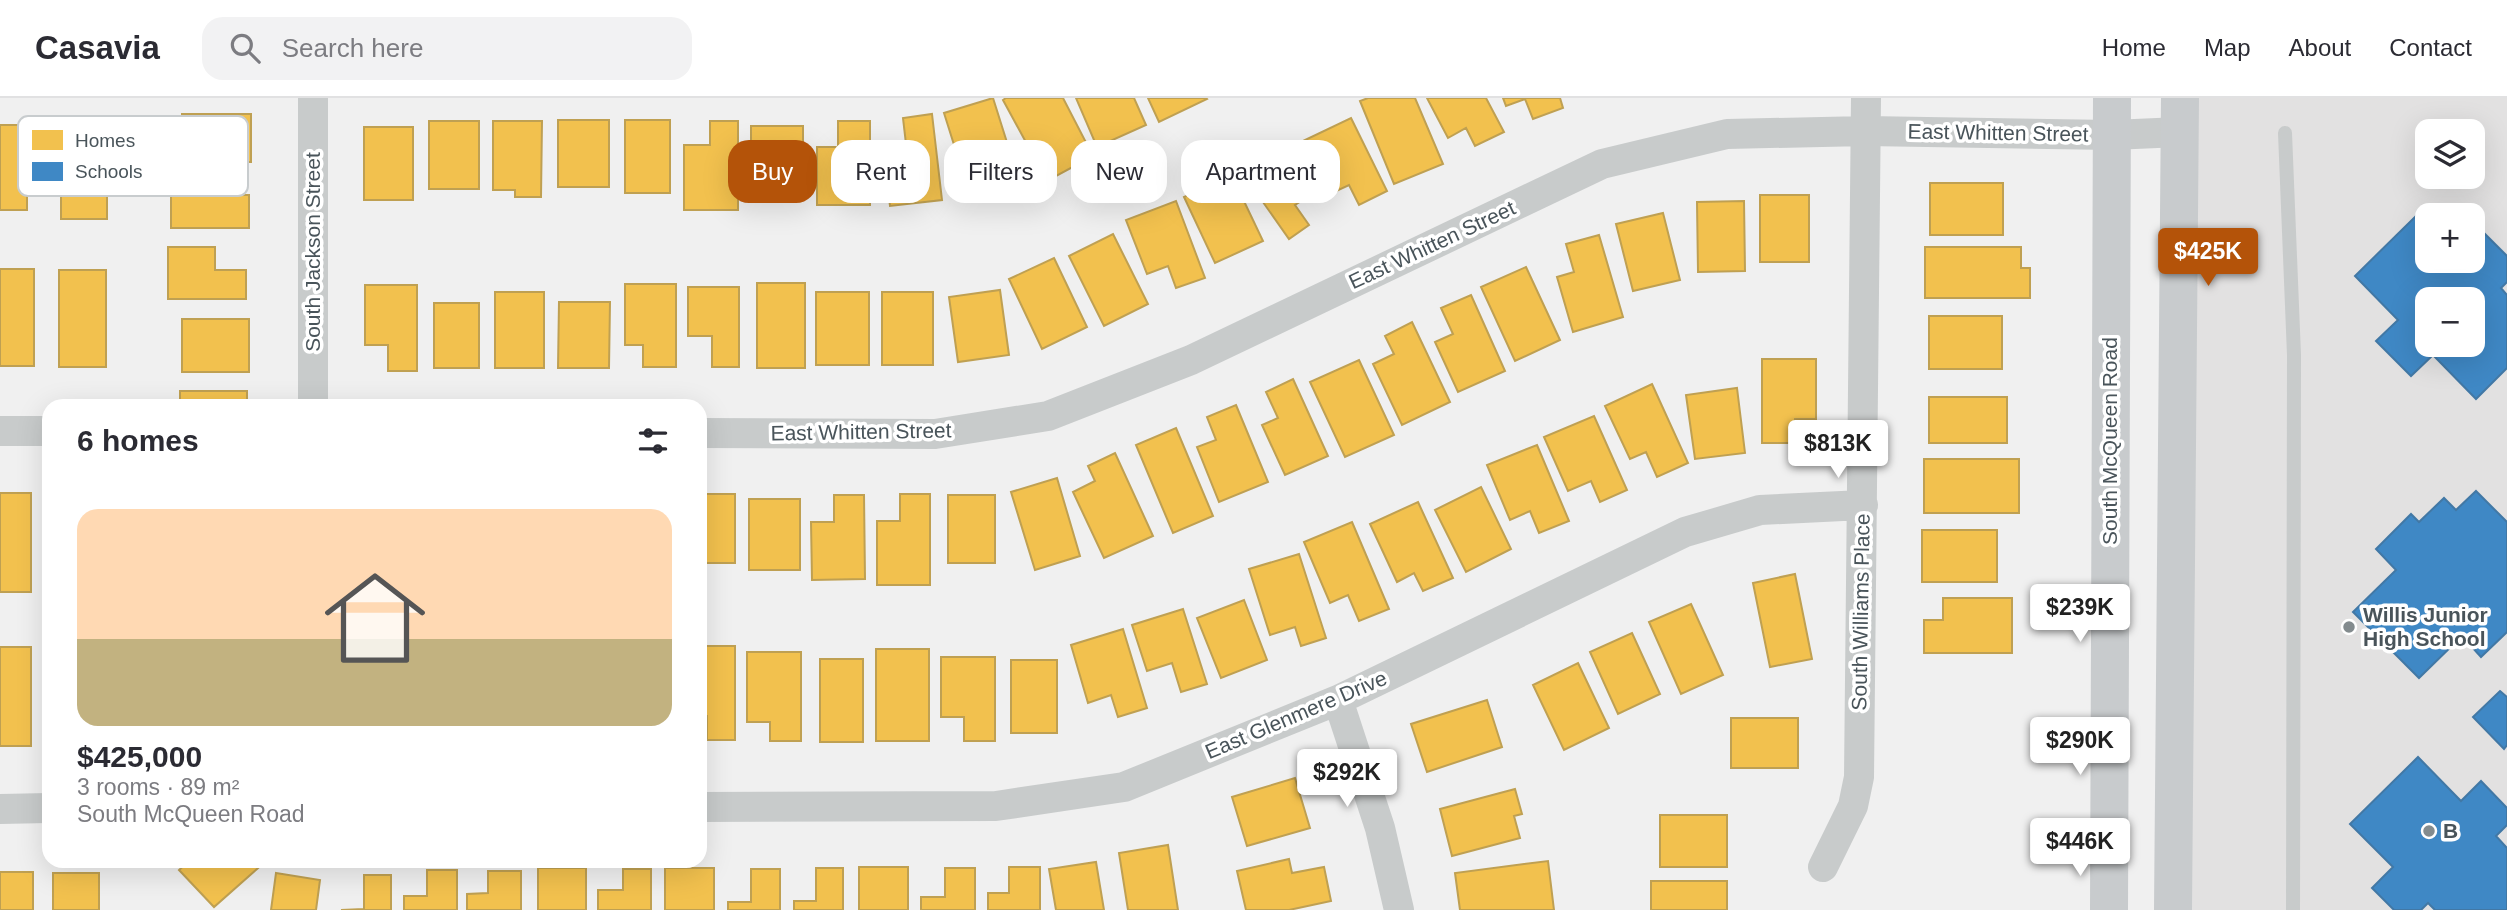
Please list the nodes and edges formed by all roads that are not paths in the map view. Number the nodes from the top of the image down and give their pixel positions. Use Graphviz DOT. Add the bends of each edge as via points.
graph roads {
  1 [pos="313,98"];
  2 [pos="1866,98"];
  3 [pos="2180,115"];
  4 [pos="2112,116"];
  5 [pos="1866,131"];
  6 [pos="2285,133"];
  7 [pos="313,399"];
  8 [pos="0,431"];
  9 [pos="42,431"];
  10 [pos="707,433"];
  11 [pos="1863,505"];
  12 [pos="1338,700"];
  13 [pos="707,807"];
  14 [pos="42,808"];
  15 [pos="0,809"];
  16 [pos="1823,867"];
  17 [pos="1399,910"];
  18 [pos="2109,910"];
  19 [pos="2173,910"];
  20 [pos="2293,910"];
  1 -- 7 [label="street, South Jackson Street"];
  2 -- 5 [label="street, South Williams Place"];
  3 -- 4 [label="street, East Whitten Street"];
  3 -- 19 [label="main road"];
  4 -- 5 [label="street, East Whitten Street"];
  4 -- 18 [label="main road, South McQueen Road"];
  5 -- 10 [label="street, East Whitten Street" via="1727,134 1602,164 1191,360 1048,415 935,434"];
  5 -- 11 [label="street, South Williams Place"];
  6 -- 20 [label="lane" via="2294,355"];
  8 -- 9 [label="street"];
  11 -- 12 [label="street, East Glenmere Drive" via="1760,510 1685,532"];
  11 -- 16 [label="street, South Williams Place" via="1859,777 1853,806"];
  12 -- 13 [label="street, East Glenmere Drive" via="1124,787 996,806"];
  12 -- 17 [label="street" via="1380,828"];
  14 -- 15 [label="street"];
}
